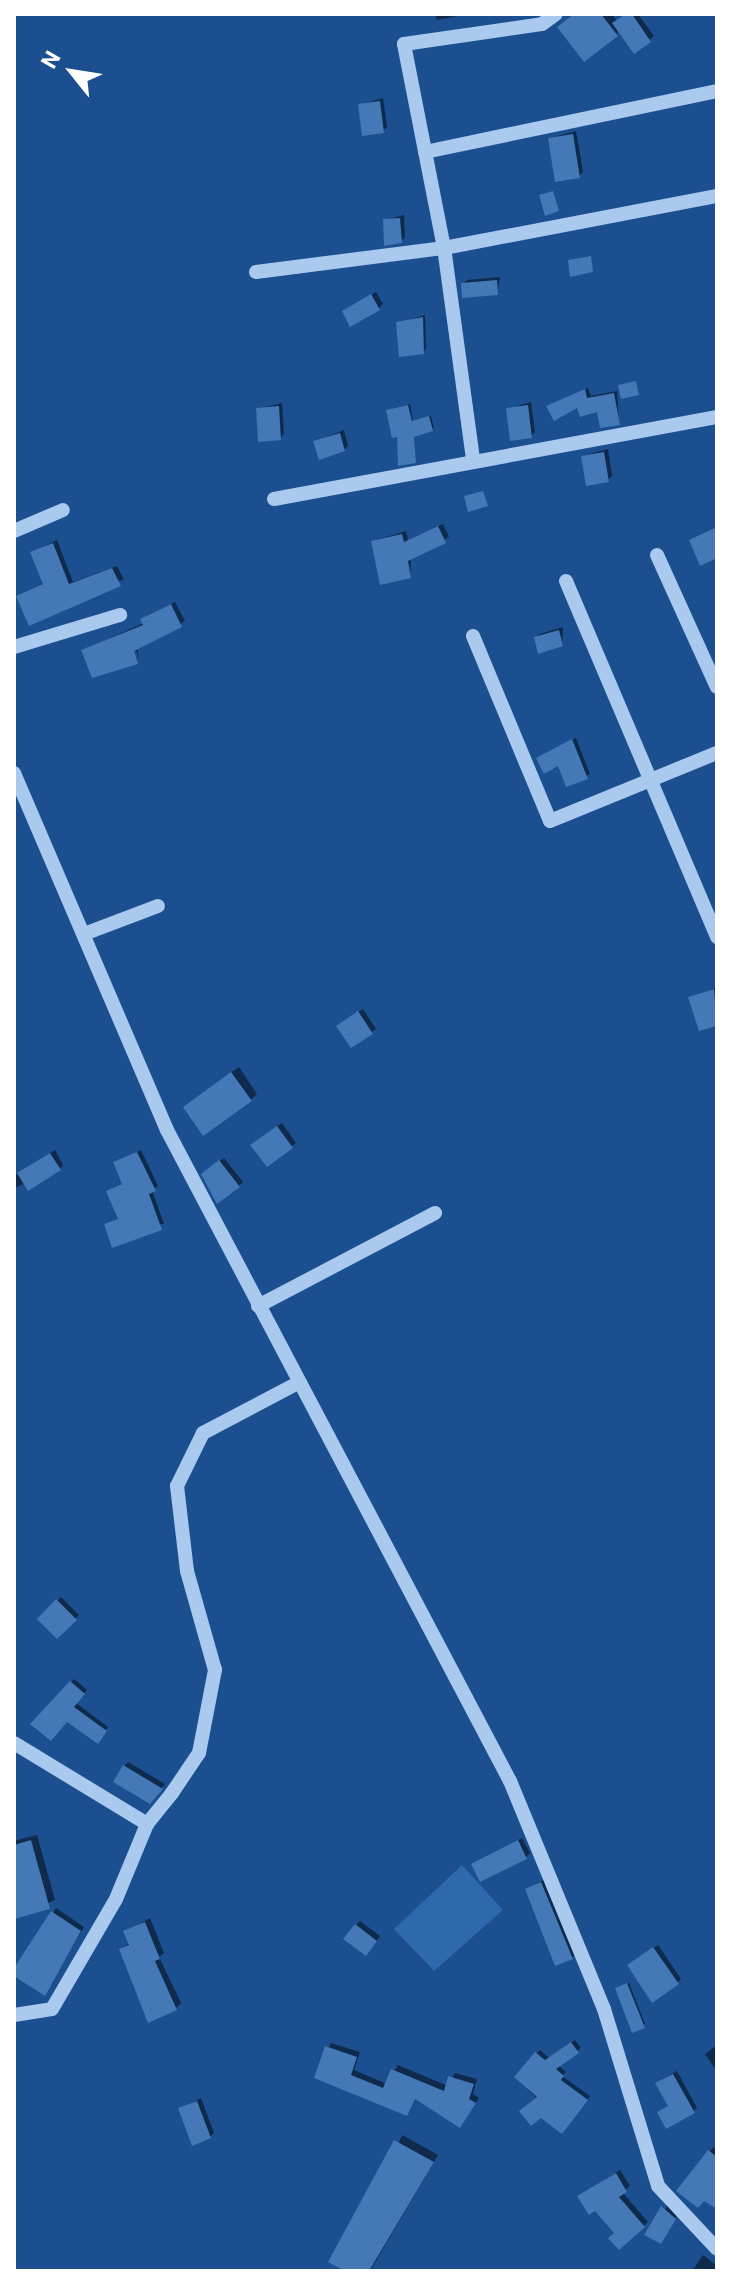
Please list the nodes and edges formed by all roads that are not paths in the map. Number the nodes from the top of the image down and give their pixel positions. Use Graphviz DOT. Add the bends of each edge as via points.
graph roads {
  1 [pos="556,14"];
  2 [pos="717,91"];
  3 [pos="425,152"];
  4 [pos="717,196"];
  5 [pos="444,248"];
  6 [pos="256,272"];
  7 [pos="717,417"];
  8 [pos="473,459"];
  9 [pos="274,499"];
  10 [pos="63,510"];
  11 [pos="14,531"];
  12 [pos="657,555"];
  13 [pos="566,581"];
  14 [pos="120,615"];
  15 [pos="473,636"];
  16 [pos="14,647"];
  17 [pos="717,687"];
  18 [pos="717,753"];
  19 [pos="14,773"];
  20 [pos="650,780"];
  21 [pos="158,906"];
  22 [pos="84,934"];
  23 [pos="717,937"];
  24 [pos="435,1213"];
  25 [pos="258,1306"];
  26 [pos="298,1383"];
  27 [pos="14,1743"];
  28 [pos="147,1824"];
  29 [pos="14,2015"];
  30 [pos="717,2249"];
  1 -- 3 [label="street" via="542,24 404,44"];
  2 -- 3 [label="street"];
  3 -- 5 [label="street"];
  4 -- 5 [label="street"];
  5 -- 6 [label="street"];
  5 -- 8 [label="street"];
  7 -- 8 [label="street"];
  8 -- 9 [label="street"];
  10 -- 11 [label="street"];
  12 -- 17 [label="street"];
  13 -- 20 [label="street"];
  14 -- 16 [label="street"];
  15 -- 20 [label="street" via="550,821"];
  18 -- 20 [label="street"];
  19 -- 22 [label="street"];
  20 -- 23 [label="street"];
  21 -- 22 [label="street"];
  22 -- 25 [label="street" via="167,1130"];
  24 -- 25 [label="street"];
  25 -- 26 [label="street"];
  26 -- 28 [label="street" via="203,1433 177,1486 187,1571 215,1670 199,1753"];
  26 -- 30 [label="street" via="510,1781 604,2009 658,2186"];
  27 -- 28 [label="street"];
  28 -- 29 [label="street" via="116,1899 52,2009"];
}
